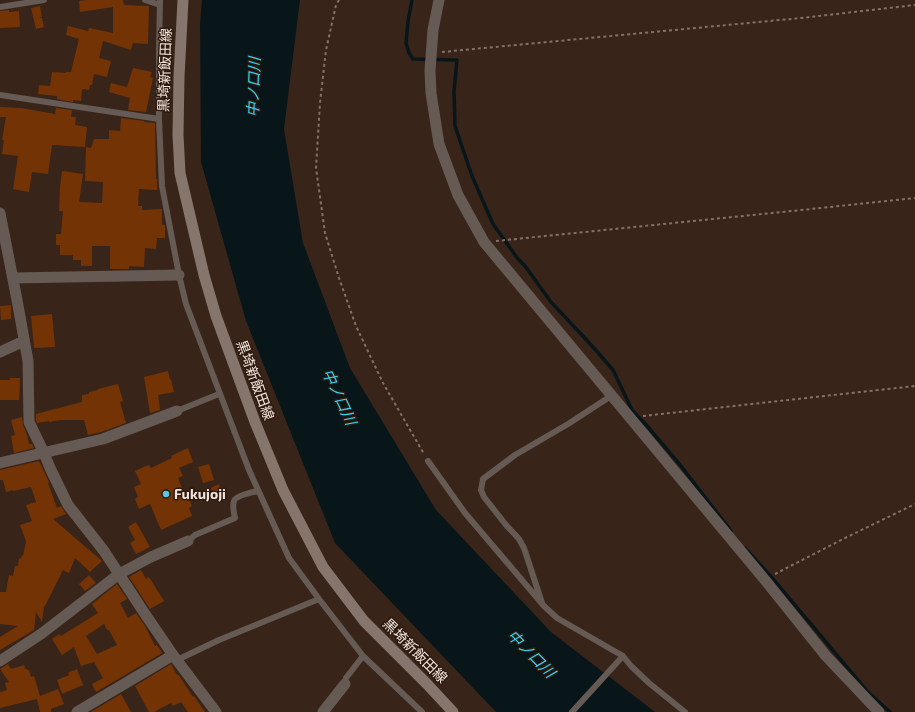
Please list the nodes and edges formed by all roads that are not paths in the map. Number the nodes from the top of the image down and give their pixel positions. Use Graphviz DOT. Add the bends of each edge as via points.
graph roads {
  1 [pos="44,0"];
  2 [pos="145,0"];
  3 [pos="183,0"];
  4 [pos="439,0"];
  5 [pos="160,3"];
  6 [pos="0,7"];
  7 [pos="0,95"];
  8 [pos="159,118"];
  9 [pos="0,213"];
  10 [pos="179,275"];
  11 [pos="13,278"];
  12 [pos="24,341"];
  13 [pos="0,352"];
  14 [pos="220,394"];
  15 [pos="611,396"];
  16 [pos="176,411"];
  17 [pos="44,453"];
  18 [pos="428,461"];
  19 [pos="0,463"];
  20 [pos="258,491"];
  21 [pos="188,541"];
  22 [pos="119,574"];
  23 [pos="319,600"];
  24 [pos="544,606"];
  25 [pos="363,656"];
  26 [pos="623,656"];
  27 [pos="175,658"];
  28 [pos="0,661"];
  29 [pos="345,684"];
  30 [pos="78,712"];
  31 [pos="216,712"];
  32 [pos="324,712"];
  33 [pos="422,712"];
  34 [pos="453,712"];
  35 [pos="572,712"];
  36 [pos="685,712"];
  37 [pos="879,712"];
  1 -- 6 [label="lane"];
  2 -- 5 [label="lane"];
  3 -- 34 [label="main road, 黒埼新飯田線" via="179,77 180,173 216,316 254,422 283,490 323,567 364,621"];
  4 -- 15 [label="street" via="433,30 431,93 439,144 458,195 484,242"];
  5 -- 8 [label="lane"];
  7 -- 8 [label="lane"];
  8 -- 10 [label="lane" via="162,186"];
  9 -- 11 [label="street"];
  10 -- 11 [label="street"];
  10 -- 14 [label="lane" via="186,304"];
  11 -- 12 [label="street"];
  12 -- 13 [label="street"];
  12 -- 17 [label="street" via="28,362 28,422"];
  14 -- 16 [label="lane"];
  14 -- 20 [label="lane"];
  15 -- 24 [label="lane" via="516,455 483,479 481,490 484,497 524,548"];
  15 -- 37 [label="street" via="826,656"];
  16 -- 17 [label="street" via="103,439"];
  17 -- 19 [label="street"];
  17 -- 22 [label="street" via="68,505"];
  18 -- 24 [label="lane" via="465,513"];
  20 -- 21 [label="lane" via="236,498 235,518 195,535"];
  20 -- 23 [label="lane" via="290,558"];
  21 -- 22 [label="street"];
  22 -- 27 [label="street"];
  22 -- 28 [label="street" via="41,634"];
  23 -- 25 [label="lane"];
  23 -- 27 [label="lane"];
  24 -- 26 [label="lane" via="557,618"];
  25 -- 29 [label="lane" via="346,678"];
  25 -- 33 [label="lane"];
  26 -- 35 [label="lane"];
  26 -- 36 [label="lane" via="649,684"];
  27 -- 30 [label="street"];
  27 -- 31 [label="street"];
  29 -- 32 [label="street"];
}
